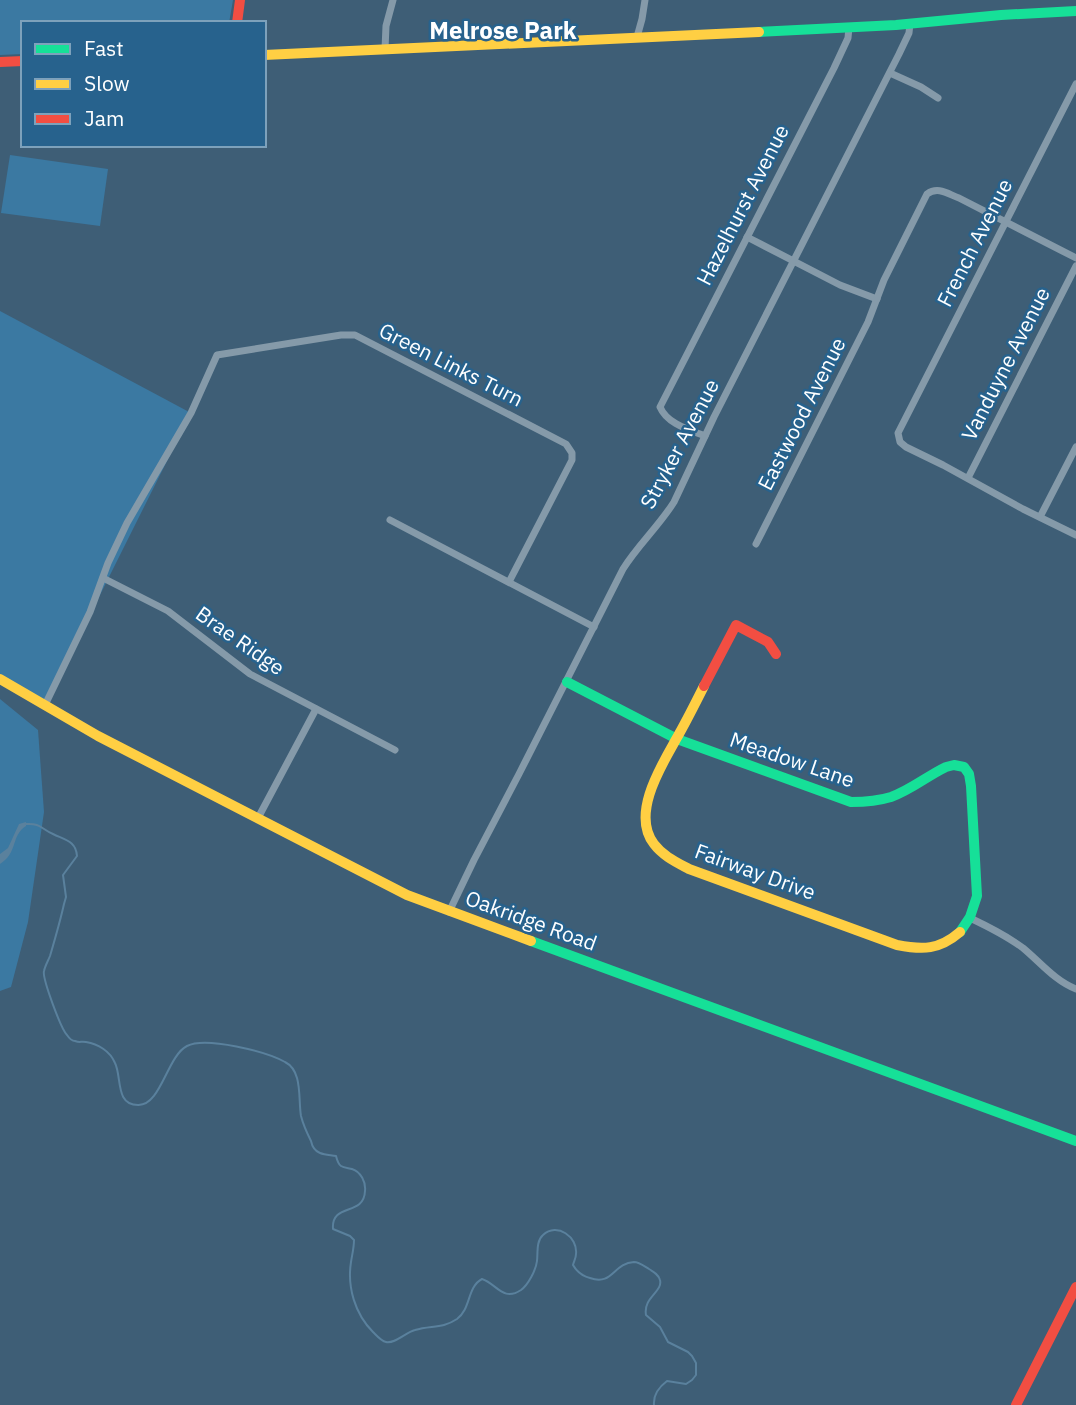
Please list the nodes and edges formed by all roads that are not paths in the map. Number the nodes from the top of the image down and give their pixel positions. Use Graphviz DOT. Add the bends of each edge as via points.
graph roads {
  1 [pos="240,0"];
  2 [pos="393,0"];
  3 [pos="645,0"];
  4 [pos="1076,11"];
  5 [pos="237,21"];
  6 [pos="910,23"];
  7 [pos="849,27"];
  8 [pos="636,37"];
  9 [pos="385,49"];
  10 [pos="266,55"];
  11 [pos="21,61"];
  12 [pos="0,62"];
  13 [pos="890,73"];
  14 [pos="1076,83"];
  15 [pos="938,98"];
  16 [pos="1005,221"];
  17 [pos="747,237"];
  18 [pos="1076,258"];
  19 [pos="794,262"];
  20 [pos="1076,266"];
  21 [pos="877,299"];
  22 [pos="705,436"];
  23 [pos="1076,447"];
  24 [pos="968,478"];
  25 [pos="1040,517"];
  26 [pos="390,520"];
  27 [pos="1076,535"];
  28 [pos="756,544"];
  29 [pos="103,578"];
  30 [pos="509,582"];
  31 [pos="594,627"];
  32 [pos="776,654"];
  33 [pos="0,679"];
  34 [pos="567,682"];
  35 [pos="45,705"];
  36 [pos="316,709"];
  37 [pos="677,738"];
  38 [pos="395,750"];
  39 [pos="258,818"];
  40 [pos="449,912"];
  41 [pos="970,918"];
  42 [pos="1076,989"];
  43 [pos="1076,1141"];
  44 [pos="1076,1287"];
  45 [pos="1016,1405"];
  1 -- 5 [label="street"];
  2 -- 9 [label="street"];
  3 -- 8 [label="street"];
  4 -- 6 [label="street"];
  6 -- 7 [label="street"];
  6 -- 13 [label="street, Stryker Avenue"];
  7 -- 8 [label="street"];
  7 -- 17 [label="street, Hazelhurst Avenue" via="844,48"];
  8 -- 9 [label="street"];
  9 -- 10 [label="street"];
  11 -- 12 [label="street"];
  13 -- 15 [label="street"];
  13 -- 19 [label="street, Stryker Avenue"];
  14 -- 16 [label="street, French Avenue"];
  16 -- 18 [label="street"];
  16 -- 21 [label="street, Eastwood Avenue" via="931,191"];
  16 -- 24 [label="street, French Avenue" via="898,433 903,445"];
  17 -- 19 [label="street"];
  17 -- 22 [label="street, Hazelhurst Avenue" via="660,407 672,422"];
  19 -- 21 [label="street"];
  19 -- 22 [label="street, Stryker Avenue"];
  20 -- 24 [label="street, Vanduyne Avenue"];
  21 -- 28 [label="street, Eastwood Avenue"];
  22 -- 31 [label="street, Stryker Avenue" via="674,502 630,558"];
  23 -- 25 [label="street"];
  24 -- 25 [label="street"];
  25 -- 27 [label="street"];
  26 -- 30 [label="street"];
  29 -- 30 [label="street, Green Links Turn" via="127,523 191,413 217,355 355,335 566,444 572,453"];
  29 -- 35 [label="street, Green Links Turn"];
  29 -- 36 [label="street, Brae Ridge" via="168,611 250,674"];
  30 -- 31 [label="street"];
  31 -- 34 [label="street, Stryker Avenue"];
  32 -- 37 [label="street, Fairway Drive" via="768,642 736,625"];
  33 -- 35 [label="street, Oakridge Road"];
  34 -- 37 [label="street, Meadow Lane"];
  34 -- 40 [label="street, Stryker Avenue"];
  35 -- 39 [label="street, Oakridge Road"];
  36 -- 38 [label="street, Brae Ridge"];
  36 -- 39 [label="street"];
  37 -- 41 [label="street, Meadow Lane" via="851,802 896,795 945,768 965,767 973,812 977,891"];
  37 -- 41 [label="street, Fairway Drive" via="654,782 645,815 650,840 671,861 897,945 929,948 947,942"];
  39 -- 40 [label="street, Oakridge Road"];
  40 -- 43 [label="street, Oakridge Road"];
  41 -- 42 [label="street" via="1020,946"];
  44 -- 45 [label="street"];
}
